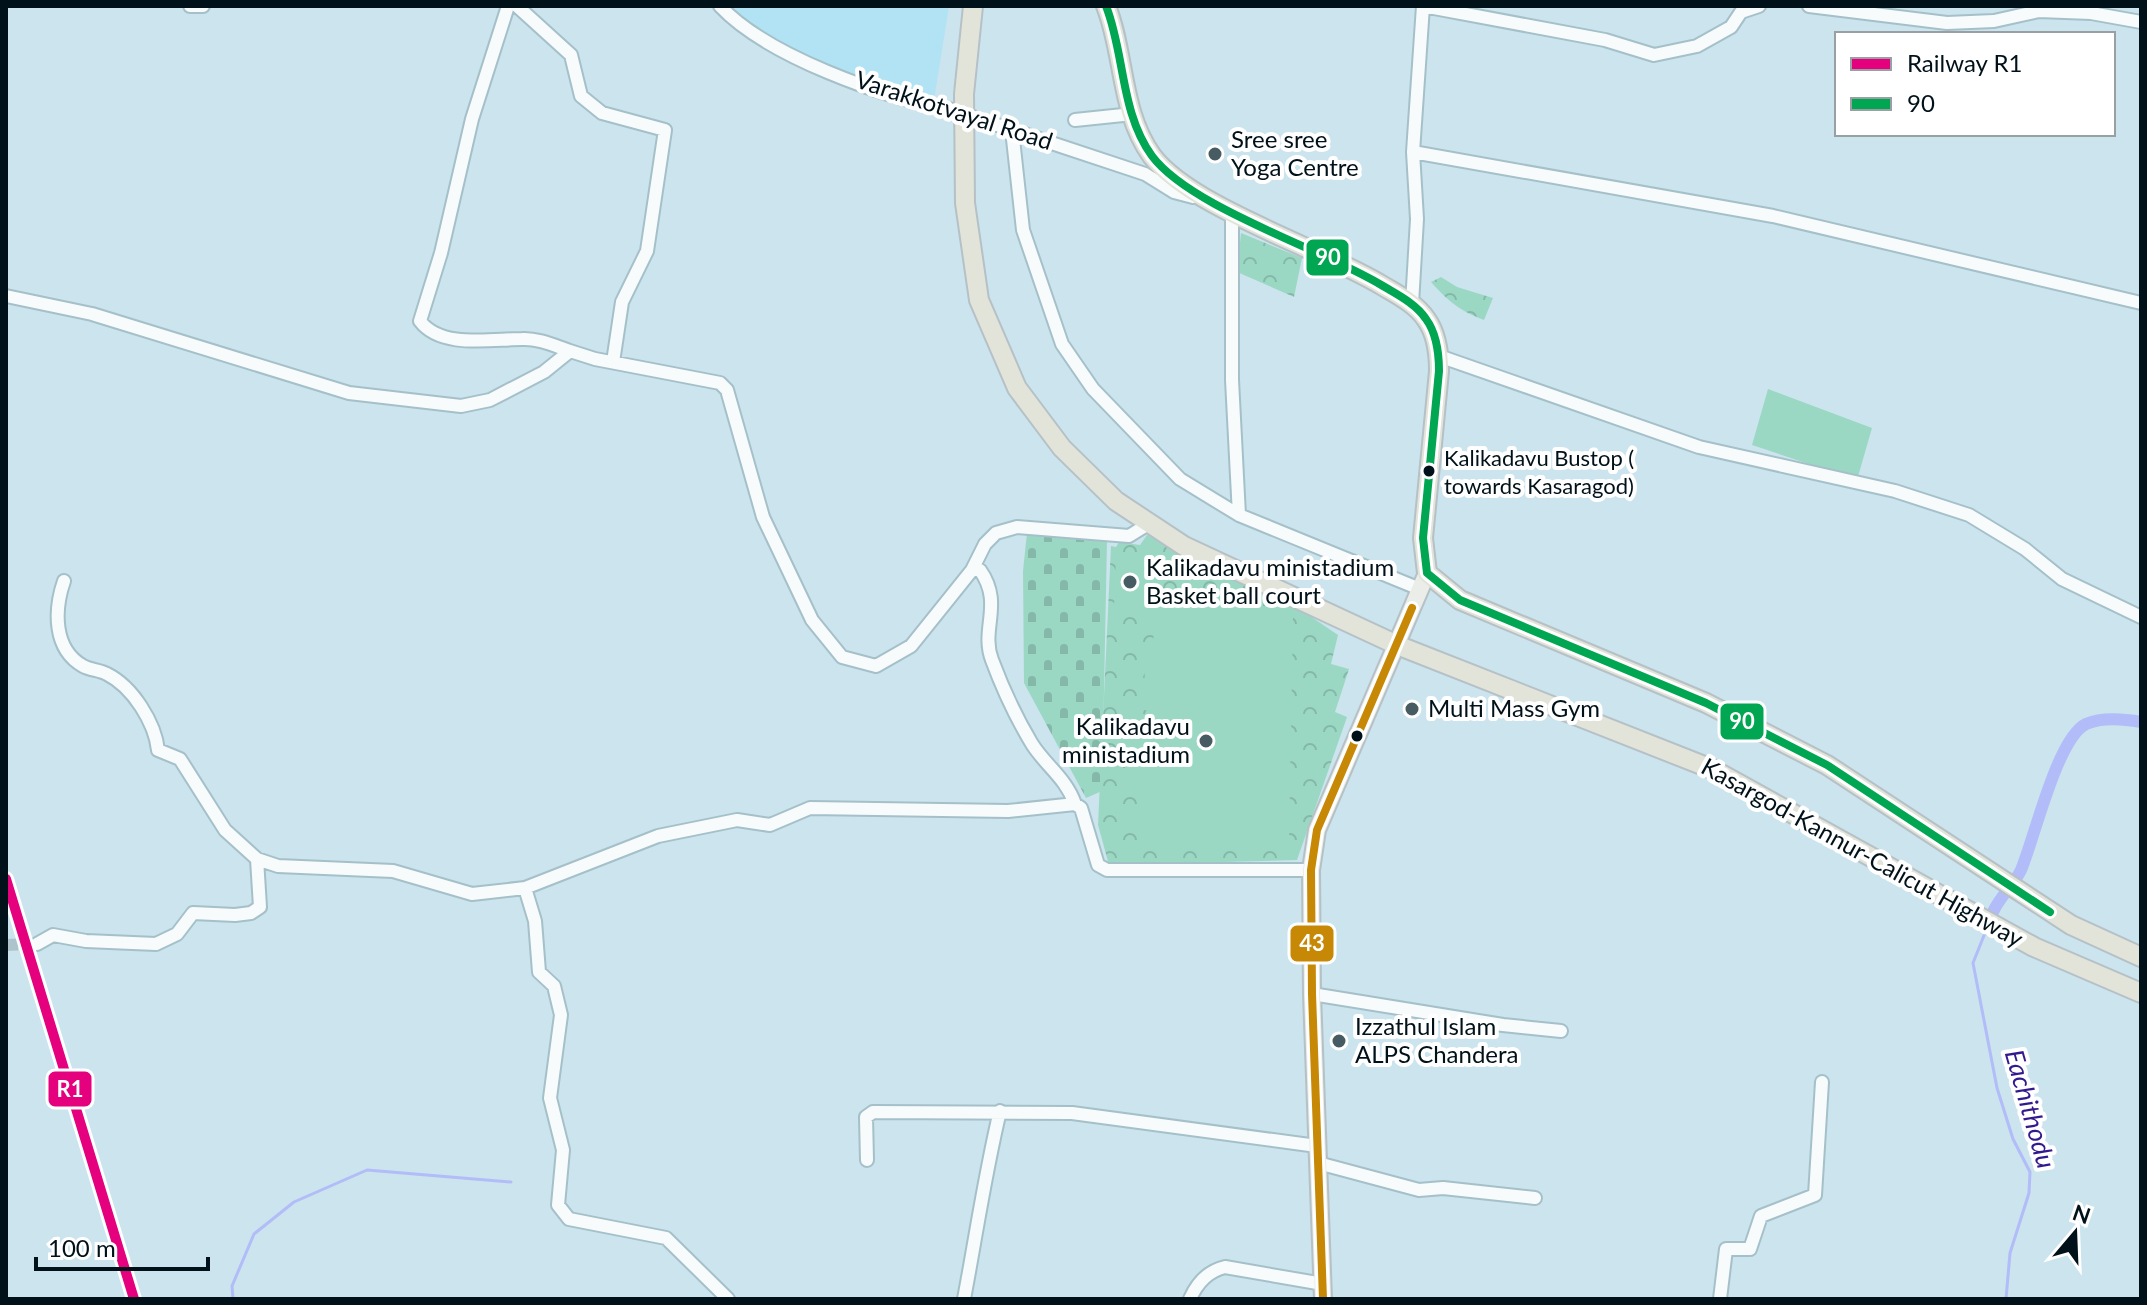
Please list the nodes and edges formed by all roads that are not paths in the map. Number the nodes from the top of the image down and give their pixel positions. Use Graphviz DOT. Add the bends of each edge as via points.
graph roads {
  1 [pos="190,6"];
  2 [pos="203,6"];
  3 [pos="508,6"];
  4 [pos="517,6"];
  5 [pos="720,6"];
  6 [pos="973,6"];
  7 [pos="1106,6"];
  8 [pos="1423,6"];
  9 [pos="1759,6"];
  10 [pos="1809,6"];
  11 [pos="2141,22"];
  12 [pos="1130,109"];
  13 [pos="965,114"];
  14 [pos="1075,120"];
  15 [pos="1012,130"];
  16 [pos="1413,152"];
  17 [pos="1196,194"];
  18 [pos="1232,211"];
  19 [pos="6,296"];
  20 [pos="2141,303"];
  21 [pos="1412,304"];
  22 [pos="570,351"];
  23 [pos="1439,356"];
  24 [pos="613,362"];
  25 [pos="1239,515"];
  26 [pos="1150,523"];
  27 [pos="972,570"];
  28 [pos="64,581"];
  29 [pos="1423,581"];
  30 [pos="2141,617"];
  31 [pos="1397,645"];
  32 [pos="1075,804"];
  33 [pos="257,859"];
  34 [pos="1311,870"];
  35 [pos="525,888"];
  36 [pos="37,944"];
  37 [pos="2141,957"];
  38 [pos="2141,993"];
  39 [pos="1312,994"];
  40 [pos="1561,1031"];
  41 [pos="1822,1082"];
  42 [pos="1000,1111"];
  43 [pos="1318,1154"];
  44 [pos="867,1160"];
  45 [pos="1535,1198"];
  46 [pos="1323,1291"];
  47 [pos="728,1299"];
  48 [pos="964,1299"];
  49 [pos="1190,1299"];
  50 [pos="1720,1299"];
  1 -- 2 [label="street"];
  3 -- 22 [label="street" via="472,119 420,321 438,334 493,342 536,340"];
  4 -- 24 [label="street" via="571,55 581,96 602,113 665,130 647,251 622,302"];
  5 -- 13 [label="street, Varakkotvayal Road" via="762,41 813,65"];
  6 -- 13 [label="highway, Kasargod-Kannur-Calicut Highway"];
  7 -- 12 [label="highway"];
  8 -- 9 [label="street" via="1605,40 1654,55 1697,46 1731,27 1741,12"];
  8 -- 16 [label="street"];
  10 -- 11 [label="street" via="1947,23 1994,21 2039,11"];
  12 -- 14 [label="street" via="1123,115"];
  12 -- 17 [label="highway" via="1153,157"];
  13 -- 15 [label="street, Varakkotvayal Road"];
  13 -- 26 [label="highway, Kasargod-Kannur-Calicut Highway" via="965,203 979,300 1017,388 1062,448 1116,501"];
  15 -- 17 [label="street, Varakkotvayal Road" via="1145,174 1174,192"];
  15 -- 25 [label="street" via="1023,230 1062,344 1093,389 1180,479"];
  16 -- 20 [label="street" via="1773,216"];
  16 -- 21 [label="street" via="1417,219"];
  17 -- 18 [label="highway"];
  18 -- 21 [label="highway" via="1352,267"];
  18 -- 25 [label="street" via="1231,367"];
  19 -- 22 [label="street" via="92,314 349,393 461,406 490,400 544,372"];
  21 -- 23 [label="highway" via="1427,319"];
  22 -- 24 [label="street"];
  23 -- 29 [label="highway"];
  23 -- 30 [label="street" via="1699,447 1895,491 1969,515 2062,579"];
  24 -- 27 [label="street" via="709,379 727,390 763,517 812,620 842,657 876,666 911,646"];
  25 -- 29 [label="street"];
  26 -- 27 [label="street" via="1129,536 1017,527 996,533"];
  26 -- 31 [label="highway, Kasargod-Kannur-Calicut Highway" via="1184,546"];
  27 -- 32 [label="street" via="980,570 993,598 987,644 994,666 1032,744 1060,774"];
  28 -- 33 [label="street" via="58,600 64,650 83,667 108,674 135,702 156,732 158,750 180,759 225,830"];
  29 -- 31 [label="main road"];
  29 -- 37 [label="highway, Kasargod-Kannur-Calicut Highway" via="1706,703 1827,765 2071,925"];
  31 -- 34 [label="main road" via="1317,830"];
  31 -- 38 [label="highway, Kasargod-Kannur-Calicut Highway" via="1712,769 2034,947"];
  32 -- 34 [label="street" via="1081,808 1098,865 1107,870"];
  32 -- 35 [label="street" via="1008,811 810,808 770,825 737,820 658,836"];
  33 -- 35 [label="street" via="278,866 393,871 472,894"];
  33 -- 36 [label="street" via="260,907 251,913 193,913 177,934 156,944 53,935"];
  34 -- 39 [label="main road"];
  35 -- 47 [label="street" via="535,921 539,972 554,986 561,1015 550,1098 563,1150 558,1205 569,1219 666,1238"];
  39 -- 40 [label="street"];
  39 -- 43 [label="main road"];
  41 -- 50 [label="street" via="1815,1195 1761,1216 1750,1249 1726,1249"];
  42 -- 43 [label="street" via="1072,1113"];
  42 -- 44 [label="street" via="873,1112 866,1117"];
  42 -- 48 [label="street"];
  43 -- 45 [label="street" via="1419,1190"];
  43 -- 46 [label="main road"];
  46 -- 49 [label="street" via="1225,1267 1196,1286"];
}
